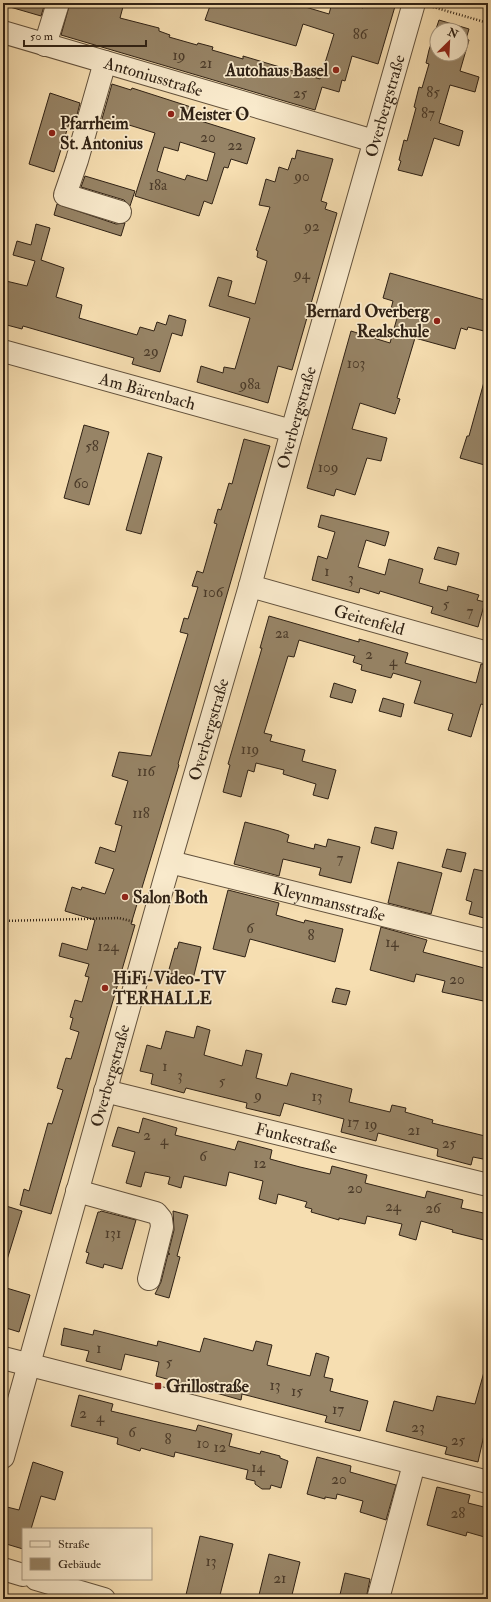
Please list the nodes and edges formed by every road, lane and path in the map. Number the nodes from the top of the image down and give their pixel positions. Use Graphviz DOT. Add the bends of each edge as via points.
graph roads {
  1 [pos="58,3"];
  2 [pos="423,5"];
  3 [pos="488,22"];
  4 [pos="3,32"];
  5 [pos="45,44"];
  6 [pos="104,62"];
  7 [pos="374,141"];
  8 [pos="120,212"];
  9 [pos="3,352"];
  10 [pos="292,432"];
  11 [pos="250,586"];
  12 [pos="488,653"];
  13 [pos="170,862"];
  14 [pos="3,921"];
  15 [pos="151,928"];
  16 [pos="488,941"];
  17 [pos="105,1091"];
  18 [pos="488,1185"];
  19 [pos="77,1190"];
  20 [pos="149,1279"];
  21 [pos="3,1358"];
  22 [pos="28,1364"];
  23 [pos="3,1457"];
  24 [pos="414,1464"];
  25 [pos="488,1482"];
  26 [pos="3,1569"];
  27 [pos="22,1575"];
  28 [pos="39,1580"];
  29 [pos="104,1599"];
  30 [pos="378,1599"];
  1 -- 5 [label="street"];
  2 -- 3 [label="path"];
  2 -- 7 [label="street, Overbergstraße"];
  4 -- 5 [label="street, Antoniusstraße"];
  5 -- 6 [label="street, Antoniusstraße"];
  6 -- 7 [label="street, Antoniusstraße"];
  6 -- 8 [label="street" via="65,195"];
  7 -- 10 [label="street, Overbergstraße"];
  9 -- 10 [label="street, Am Bärenbach"];
  10 -- 11 [label="street, Overbergstraße"];
  11 -- 12 [label="street, Geitenfeld"];
  11 -- 13 [label="street, Overbergstraße"];
  13 -- 15 [label="street, Overbergstraße"];
  13 -- 16 [label="street, Kleynmansstraße"];
  14 -- 15 [label="path" via="119,918"];
  15 -- 17 [label="street, Overbergstraße"];
  17 -- 18 [label="street, Funkestraße"];
  17 -- 19 [label="street, Overbergstraße"];
  19 -- 20 [label="street" via="156,1213 161,1219 162,1227"];
  19 -- 22 [label="street, Overbergstraße"];
  21 -- 22 [label="street"];
  22 -- 23 [label="street, Overbergstraße"];
  22 -- 24 [label="street"];
  24 -- 25 [label="street"];
  24 -- 30 [label="street"];
  26 -- 27 [label="street"];
  28 -- 29 [label="street"];
}
